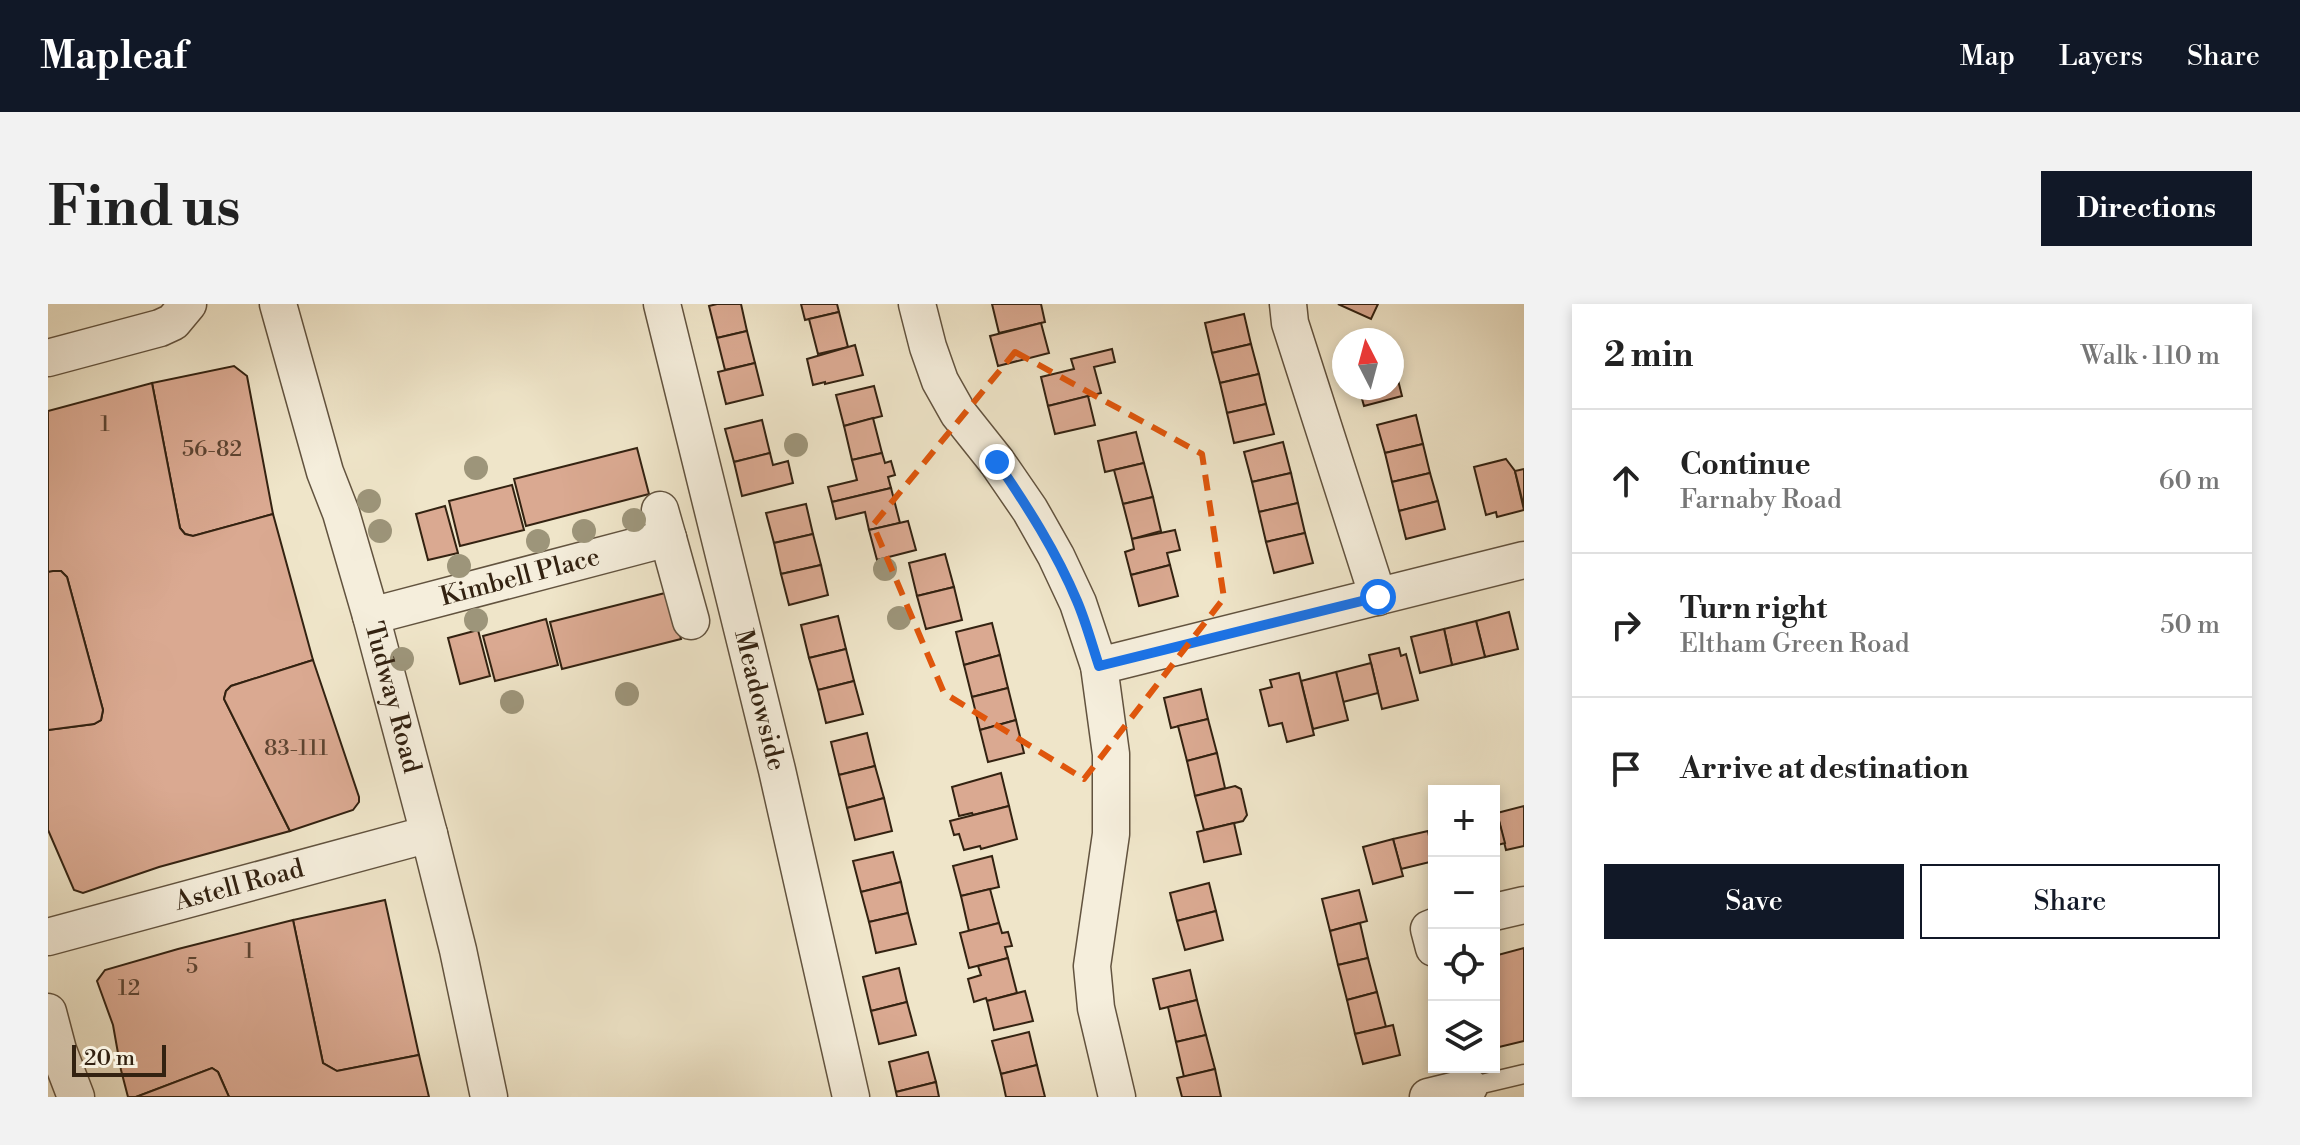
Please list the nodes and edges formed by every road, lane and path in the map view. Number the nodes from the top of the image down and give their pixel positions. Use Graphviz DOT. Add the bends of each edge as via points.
graph roads {
  1 [pos="188,304"];
  2 [pos="278,304"];
  3 [pos="662,304"];
  4 [pos="917,304"];
  5 [pos="1288,304"];
  6 [pos="48,358"];
  7 [pos="1524,560"];
  8 [pos="1378,597"];
  9 [pos="371,616"];
  10 [pos="691,621"];
  11 [pos="1099,666"];
  12 [pos="429,834"];
  13 [pos="1524,905"];
  14 [pos="1500,911"];
  15 [pos="48,937"];
  16 [pos="48,1012"];
  17 [pos="58,1050"];
  18 [pos="1524,1074"];
  19 [pos="1468,1084"];
  20 [pos="63,1097"];
  21 [pos="76,1097"];
  22 [pos="489,1097"];
  23 [pos="851,1097"];
  24 [pos="1117,1097"];
  25 [pos="1428,1097"];
  1 -- 6 [label="street" via="160,328"];
  2 -- 9 [label="street, Tudway Road"];
  3 -- 23 [label="street, Meadowside"];
  4 -- 11 [label="street" via="940,381 1043,533 1078,603"];
  5 -- 8 [label="street"];
  7 -- 8 [label="street"];
  8 -- 11 [label="street"];
  9 -- 10 [label="street, Kimbell Place" via="664,524"];
  9 -- 12 [label="street, Tudway Road"];
  11 -- 24 [label="street" via="1111,754 1111,834 1092,966"];
  12 -- 15 [label="street, Astell Road"];
  12 -- 22 [label="street, Tudway Road"];
  13 -- 14 [label="street"];
  16 -- 17 [label="street"];
  17 -- 20 [label="street"];
  17 -- 21 [label="street"];
  18 -- 19 [label="lane"];
  19 -- 25 [label="street"];
}
